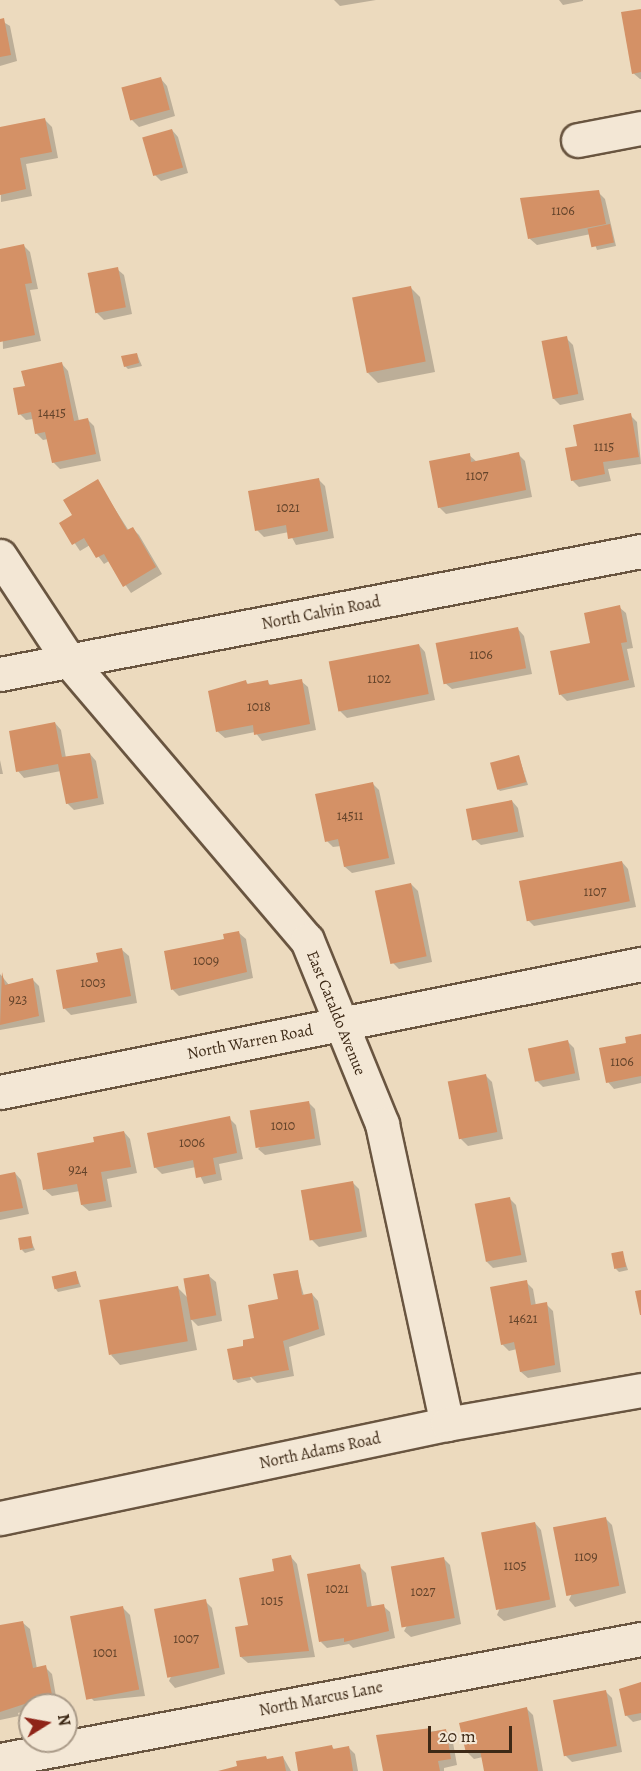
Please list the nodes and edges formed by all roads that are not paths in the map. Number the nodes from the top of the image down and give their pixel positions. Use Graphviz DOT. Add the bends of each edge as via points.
graph roads {
  1 [pos="641,128"];
  2 [pos="578,140"];
  3 [pos="641,551"];
  4 [pos="0,556"];
  5 [pos="70,662"];
  6 [pos="0,674"];
  7 [pos="641,964"];
  8 [pos="341,1024"];
  9 [pos="0,1092"];
  10 [pos="641,1390"];
  11 [pos="447,1424"];
  12 [pos="0,1518"];
  13 [pos="641,1639"];
  14 [pos="0,1760"];
  1 -- 2 [label="street"];
  3 -- 5 [label="street, North Calvin Road"];
  4 -- 5 [label="street, East Cataldo Avenue"];
  5 -- 6 [label="street, North Calvin Road"];
  5 -- 8 [label="street, East Cataldo Avenue" via="307,940"];
  7 -- 8 [label="street, North Warren Road"];
  8 -- 9 [label="street, North Warren Road"];
  8 -- 11 [label="street, East Cataldo Avenue" via="382,1124"];
  10 -- 11 [label="street, North Adams Road"];
  11 -- 12 [label="street, North Adams Road"];
  13 -- 14 [label="street, North Marcus Lane"];
}
